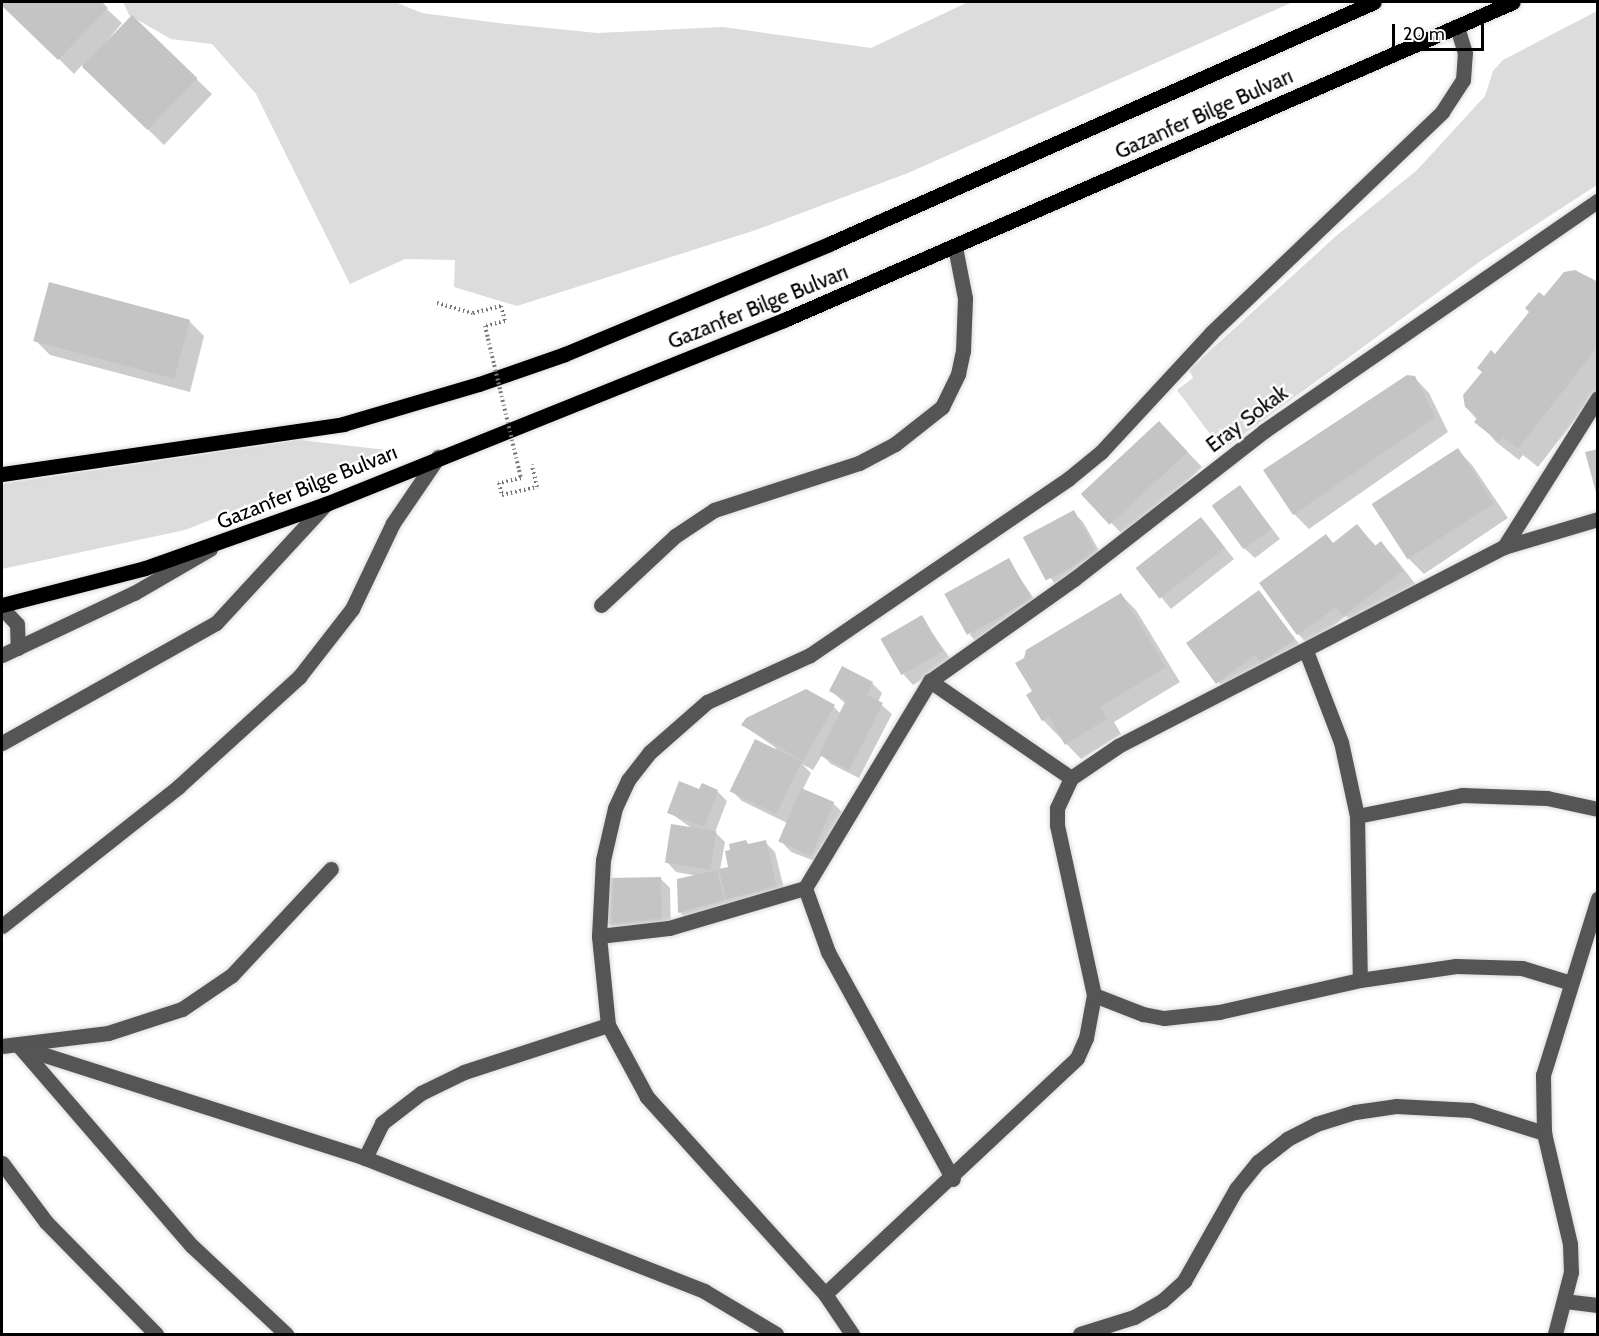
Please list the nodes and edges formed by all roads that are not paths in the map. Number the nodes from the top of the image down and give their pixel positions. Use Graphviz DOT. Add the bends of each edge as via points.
graph roads {
  1 [pos="1374,2"];
  2 [pos="1513,2"];
  3 [pos="1456,26"];
  4 [pos="1598,201"];
  5 [pos="955,248"];
  6 [pos="1598,398"];
  7 [pos="438,457"];
  8 [pos="2,474"];
  9 [pos="326,504"];
  10 [pos="1598,519"];
  11 [pos="216,545"];
  12 [pos="1504,547"];
  13 [pos="601,605"];
  14 [pos="2,606"];
  15 [pos="18,648"];
  16 [pos="1306,651"];
  17 [pos="2,655"];
  18 [pos="930,681"];
  19 [pos="2,743"];
  20 [pos="1071,778"];
  21 [pos="1598,809"];
  22 [pos="1357,816"];
  23 [pos="331,869"];
  24 [pos="805,888"];
  25 [pos="1598,897"];
  26 [pos="2,926"];
  27 [pos="599,936"];
  28 [pos="1360,980"];
  29 [pos="1571,983"];
  30 [pos="1094,995"];
  31 [pos="608,1025"];
  32 [pos="2,1046"];
  33 [pos="20,1047"];
  34 [pos="1544,1133"];
  35 [pos="365,1158"];
  36 [pos="2,1163"];
  37 [pos="952,1179"];
  38 [pos="825,1294"];
  39 [pos="1565,1301"];
  40 [pos="1598,1305"];
  41 [pos="156,1335"];
  42 [pos="286,1335"];
  43 [pos="776,1335"];
  44 [pos="852,1335"];
  45 [pos="1080,1335"];
  46 [pos="1555,1335"];
  1 -- 8 [label="main road, Gazanfer Bilge Bulvarı" via="818,249 565,354 479,384 378,416 332,426"];
  2 -- 3 [label="main road, Gazanfer Bilge Bulvarı"];
  3 -- 5 [label="main road, Gazanfer Bilge Bulvarı"];
  3 -- 27 [label="street" via="1465,53 1463,80 1442,112 1212,332 1101,452 1068,479 810,655 707,702 650,752 628,780 607,836"];
  4 -- 18 [label="street, Eray Sokak" via="1264,431 1074,579"];
  5 -- 7 [label="main road, Gazanfer Bilge Bulvarı" via="696,356"];
  5 -- 13 [label="street" via="965,298 963,351 958,374 942,406 895,444 859,463 714,510 675,536"];
  6 -- 12 [label="street"];
  7 -- 9 [label="main road, Gazanfer Bilge Bulvarı"];
  7 -- 26 [label="street" via="393,523 352,609 299,677 178,788"];
  9 -- 11 [label="main road, Gazanfer Bilge Bulvarı"];
  9 -- 19 [label="street" via="216,623"];
  10 -- 12 [label="street"];
  11 -- 14 [label="main road, Gazanfer Bilge Bulvarı"];
  11 -- 15 [label="street" via="123,599"];
  12 -- 16 [label="street"];
  14 -- 15 [label="street" via="17,624"];
  15 -- 17 [label="street"];
  16 -- 20 [label="street" via="1118,746"];
  16 -- 22 [label="street" via="1341,742"];
  18 -- 20 [label="street"];
  18 -- 24 [label="street"];
  20 -- 30 [label="street" via="1057,808 1057,825"];
  21 -- 22 [label="street" via="1547,798 1472,795 1423,800"];
  22 -- 28 [label="street"];
  23 -- 33 [label="street" via="232,975 182,1008 108,1033"];
  24 -- 27 [label="street" via="669,928"];
  24 -- 37 [label="street" via="828,952"];
  25 -- 29 [label="street"];
  27 -- 31 [label="street"];
  28 -- 29 [label="street" via="1493,964"];
  28 -- 30 [label="street" via="1186,1017 1143,1014"];
  29 -- 34 [label="street" via="1543,1075"];
  30 -- 37 [label="street" via="1086,1038 1077,1058"];
  31 -- 35 [label="street" via="464,1072 421,1093 382,1123"];
  31 -- 38 [label="street" via="647,1097"];
  32 -- 33 [label="street"];
  33 -- 35 [label="street"];
  33 -- 42 [label="street" via="192,1246"];
  34 -- 39 [label="street" via="1570,1244 1571,1272"];
  34 -- 45 [label="street" via="1471,1110 1443,1106 1396,1106 1316,1125 1287,1139 1258,1162 1236,1189 1184,1281 1162,1301 1134,1317"];
  35 -- 43 [label="street" via="704,1291"];
  36 -- 41 [label="street" via="46,1222"];
  37 -- 38 [label="street"];
  38 -- 44 [label="street"];
  39 -- 40 [label="street"];
  39 -- 46 [label="street"];
}
